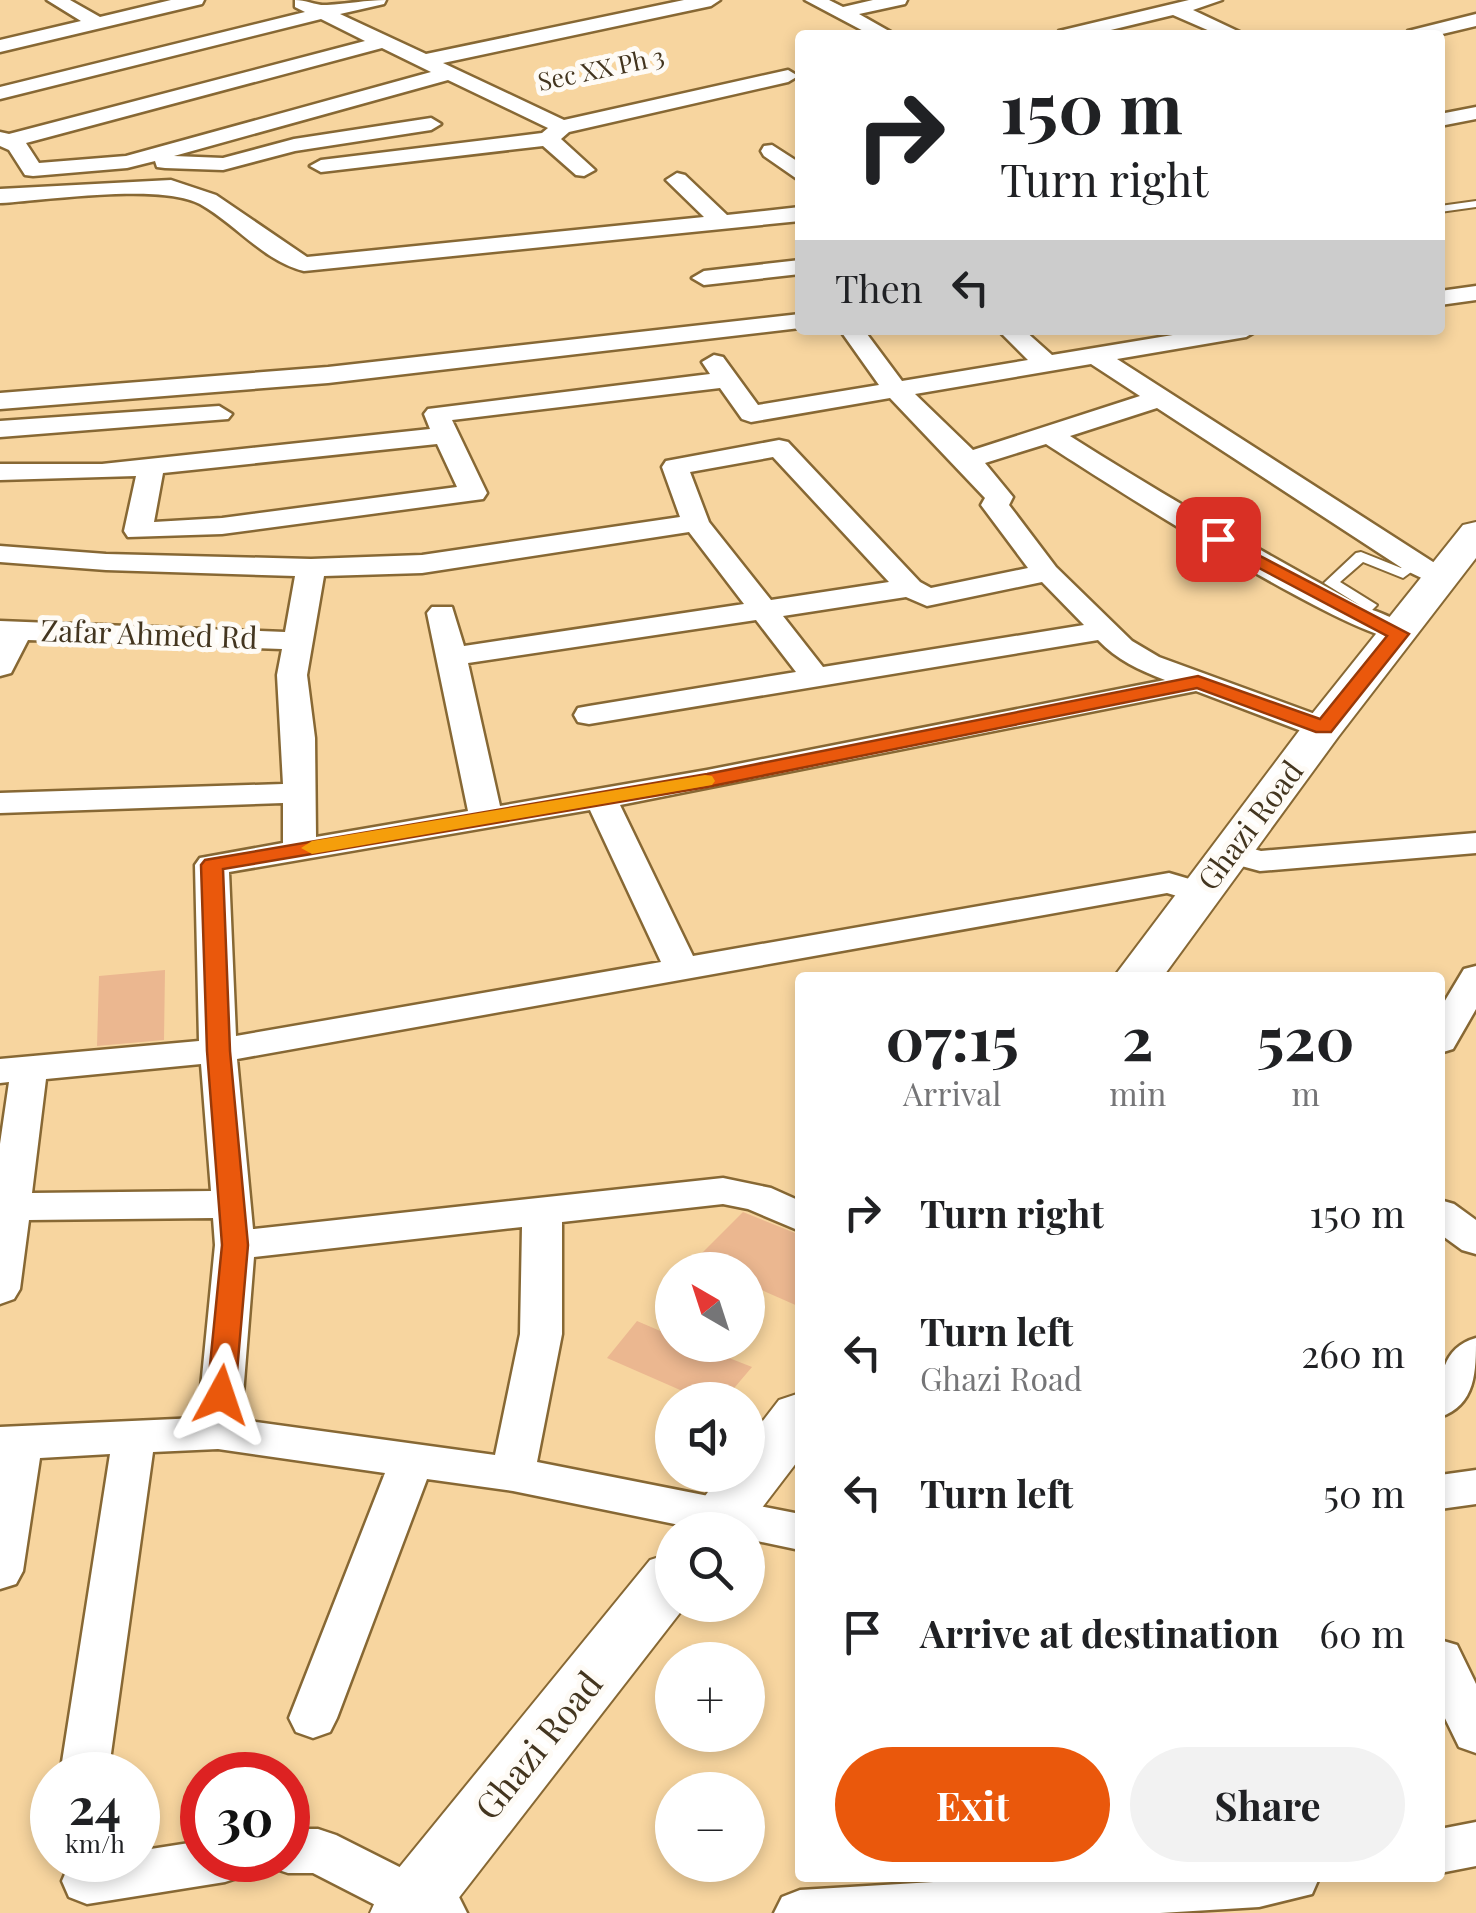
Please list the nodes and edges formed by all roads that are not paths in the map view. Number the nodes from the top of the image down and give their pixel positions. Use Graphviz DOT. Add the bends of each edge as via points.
graph roads {
  1 [pos="56,0"];
  2 [pos="195,0"];
  3 [pos="296,0"];
  4 [pos="377,0"];
  5 [pos="712,0"];
  6 [pos="814,0"];
  7 [pos="898,0"];
  8 [pos="1213,0"];
  9 [pos="1174,9"];
  10 [pos="322,12"];
  11 [pos="840,13"];
  12 [pos="1476,20"];
  13 [pos="98,23"];
  14 [pos="875,30"];
  15 [pos="1087,30"];
  16 [pos="1224,30"];
  17 [pos="1435,30"];
  18 [pos="383,42"];
  19 [pos="0,46"];
  20 [pos="795,55"];
  21 [pos="423,61"];
  22 [pos="766,61"];
  23 [pos="448,74"];
  24 [pos="794,79"];
  25 [pos="0,93"];
  26 [pos="370,96"];
  27 [pos="533,113"];
  28 [pos="1476,114"];
  29 [pos="1445,119"];
  30 [pos="555,133"];
  31 [pos="4,139"];
  32 [pos="772,151"];
  33 [pos="135,160"];
  34 [pos="321,166"];
  35 [pos="584,170"];
  36 [pos="795,170"];
  37 [pos="676,180"];
  38 [pos="0,196"];
  39 [pos="1476,204"];
  40 [pos="1445,208"];
  41 [pos="795,215"];
  42 [pos="721,222"];
  43 [pos="795,269"];
  44 [pos="704,278"];
  45 [pos="1476,293"];
  46 [pos="1445,297"];
  47 [pos="795,321"];
  48 [pos="692,333"];
  49 [pos="856,335"];
  50 [pos="1015,335"];
  51 [pos="1218,335"];
  52 [pos="1097,357"];
  53 [pos="416,364"];
  54 [pos="1047,364"];
  55 [pos="727,380"];
  56 [pos="896,390"];
  57 [pos="1158,399"];
  58 [pos="0,402"];
  59 [pos="219,414"];
  60 [pos="441,424"];
  61 [pos="2,434"];
  62 [pos="1047,434"];
  63 [pos="968,460"];
  64 [pos="151,467"];
  65 [pos="0,472"];
  66 [pos="696,523"];
  67 [pos="1476,533"];
  68 [pos="0,554"];
  69 [pos="311,568"];
  70 [pos="1429,571"];
  71 [pos="1046,573"];
  72 [pos="910,588"];
  73 [pos="766,610"];
  74 [pos="442,612"];
  75 [pos="1358,616"];
  76 [pos="9,630"];
  77 [pos="1106,630"];
  78 [pos="1399,634"];
  79 [pos="298,641"];
  80 [pos="449,658"];
  81 [pos="0,667"];
  82 [pos="816,678"];
  83 [pos="1198,682"];
  84 [pos="589,714"];
  85 [pos="1324,728"];
  86 [pos="300,793"];
  87 [pos="601,798"];
  88 [pos="0,803"];
  89 [pos="486,818"];
  90 [pos="1476,843"];
  91 [pos="300,850"];
  92 [pos="1231,853"];
  93 [pos="1201,893"];
  94 [pos="681,968"];
  95 [pos="1142,972"];
  96 [pos="1476,977"];
  97 [pos="1445,1032"];
  98 [pos="218,1051"];
  99 [pos="15,1069"];
  100 [pos="232,1204"];
  101 [pos="6,1206"];
  102 [pos="542,1211"];
  103 [pos="795,1215"];
  104 [pos="1445,1218"];
  105 [pos="1476,1240"];
  106 [pos="235,1245"];
  107 [pos="0,1289"];
  108 [pos="1476,1353"];
  109 [pos="1445,1394"];
  110 [pos="795,1422"];
  111 [pos="218,1432"];
  112 [pos="134,1436"];
  113 [pos="10,1442"];
  114 [pos="412,1460"];
  115 [pos="513,1474"];
  116 [pos="1476,1487"];
  117 [pos="1445,1491"];
  118 [pos="675,1512"];
  119 [pos="726,1512"];
  120 [pos="765,1528"];
  121 [pos="795,1531"];
  122 [pos="0,1571"];
  123 [pos="655,1600"];
  124 [pos="1445,1670"];
  125 [pos="313,1718"];
  126 [pos="1476,1733"];
  127 [pos="87,1752"];
  128 [pos="1476,1844"];
  129 [pos="1445,1849"];
  130 [pos="310,1851"];
  131 [pos="1271,1882"];
  132 [pos="420,1909"];
  133 [pos="938,1909"];
  134 [pos="800,1913"];
  1 -- 13 [label="street"];
  2 -- 13 [label="street"];
  3 -- 10 [label="street, Sec XX Ph 3"];
  4 -- 10 [label="street"];
  5 -- 21 [label="street, Sec XX Ph 3"];
  6 -- 11 [label="street"];
  7 -- 11 [label="street"];
  8 -- 9 [label="street"];
  9 -- 15 [label="street"];
  9 -- 16 [label="street"];
  10 -- 18 [label="street, Sec XX Ph 3"];
  10 -- 25 [label="street"];
  11 -- 14 [label="street"];
  12 -- 17 [label="street"];
  13 -- 19 [label="street"];
  18 -- 21 [label="street, Sec XX Ph 3"];
  18 -- 31 [label="street"];
  20 -- 22 [label="street, Sec XX Ph 3"];
  21 -- 23 [label="street, Sec XX Ph 3"];
  22 -- 24 [label="street"];
  22 -- 27 [label="street, Sec XX Ph 3"];
  23 -- 26 [label="street"];
  23 -- 27 [label="street, Sec XX Ph 3"];
  24 -- 30 [label="street"];
  26 -- 33 [label="street"];
  26 -- 33 [label="street" via="431,124 294,145 223,164"];
  27 -- 30 [label="street"];
  28 -- 29 [label="street"];
  30 -- 34 [label="street"];
  30 -- 35 [label="street"];
  31 -- 33 [label="street" via="37,171"];
  32 -- 36 [label="street"];
  37 -- 42 [label="street"];
  38 -- 42 [label="street" via="192,190 304,264"];
  39 -- 40 [label="lane"];
  41 -- 42 [label="street"];
  43 -- 44 [label="street"];
  45 -- 46 [label="street"];
  47 -- 48 [label="street"];
  48 -- 53 [label="street"];
  48 -- 55 [label="street"];
  49 -- 56 [label="street"];
  50 -- 54 [label="street"];
  51 -- 52 [label="street"];
  52 -- 54 [label="street"];
  52 -- 57 [label="street"];
  53 -- 58 [label="street"];
  53 -- 60 [label="street"];
  54 -- 56 [label="street"];
  55 -- 56 [label="street" via="751,414"];
  55 -- 60 [label="street"];
  56 -- 63 [label="street"];
  57 -- 62 [label="street"];
  57 -- 70 [label="street"];
  59 -- 61 [label="street"];
  60 -- 64 [label="street"];
  60 -- 64 [label="street" via="474,494 138,531"];
  62 -- 63 [label="street"];
  62 -- 75 [label="street" via="1184,520"];
  63 -- 71 [label="street" via="1000,497 994,504"];
  64 -- 65 [label="street"];
  66 -- 69 [label="street" via="422,564"];
  66 -- 72 [label="street" via="674,467 780,448"];
  66 -- 73 [label="street"];
  67 -- 70 [label="main road, Ghazi Road"];
  68 -- 69 [label="street"];
  69 -- 79 [label="street"];
  70 -- 75 [label="lane" via="1404,574 1361,556 1331,583 1370,606"];
  70 -- 78 [label="main road, Ghazi Road"];
  71 -- 72 [label="street" via="927,597"];
  71 -- 77 [label="street"];
  72 -- 73 [label="street"];
  73 -- 80 [label="street"];
  73 -- 82 [label="street"];
  74 -- 80 [label="street"];
  75 -- 78 [label="street"];
  76 -- 79 [label="street, Zafar Ahmed Rd"];
  76 -- 81 [label="street"];
  77 -- 82 [label="street"];
  77 -- 83 [label="street" via="1148,663"];
  78 -- 85 [label="main road, Ghazi Road"];
  79 -- 86 [label="street" via="292,676"];
  80 -- 89 [label="street"];
  82 -- 84 [label="street"];
  83 -- 85 [label="street"];
  83 -- 87 [label="street"];
  85 -- 92 [label="main road, Ghazi Road"];
  86 -- 88 [label="street"];
  86 -- 91 [label="street"];
  87 -- 89 [label="street"];
  87 -- 94 [label="street"];
  89 -- 91 [label="street"];
  90 -- 92 [label="street" via="1260,861"];
  91 -- 98 [label="street" via="212,865"];
  92 -- 93 [label="main road, Ghazi Road"];
  93 -- 94 [label="street" via="1169,883"];
  93 -- 95 [label="main road, Ghazi Road"];
  94 -- 98 [label="street"];
  96 -- 97 [label="street"];
  98 -- 99 [label="street"];
  98 -- 100 [label="street"];
  99 -- 101 [label="street"];
  100 -- 101 [label="street"];
  100 -- 106 [label="street"];
  101 -- 107 [label="street"];
  102 -- 103 [label="street" via="723,1191"];
  102 -- 106 [label="street"];
  102 -- 115 [label="street" via="541,1334"];
  104 -- 105 [label="street"];
  106 -- 111 [label="street"];
  108 -- 109 [label="street"];
  110 -- 119 [label="main road"];
  111 -- 112 [label="street"];
  111 -- 114 [label="street"];
  112 -- 113 [label="street"];
  112 -- 127 [label="street"];
  113 -- 122 [label="street"];
  114 -- 115 [label="street"];
  114 -- 125 [label="street"];
  115 -- 118 [label="street"];
  116 -- 117 [label="street"];
  120 -- 121 [label="street"];
  123 -- 132 [label="main road, Ghazi Road"];
  124 -- 126 [label="street"];
  128 -- 129 [label="street"];
  130 -- 132 [label="street"];
  131 -- 133 [label="street"];
  133 -- 134 [label="street"];
}
